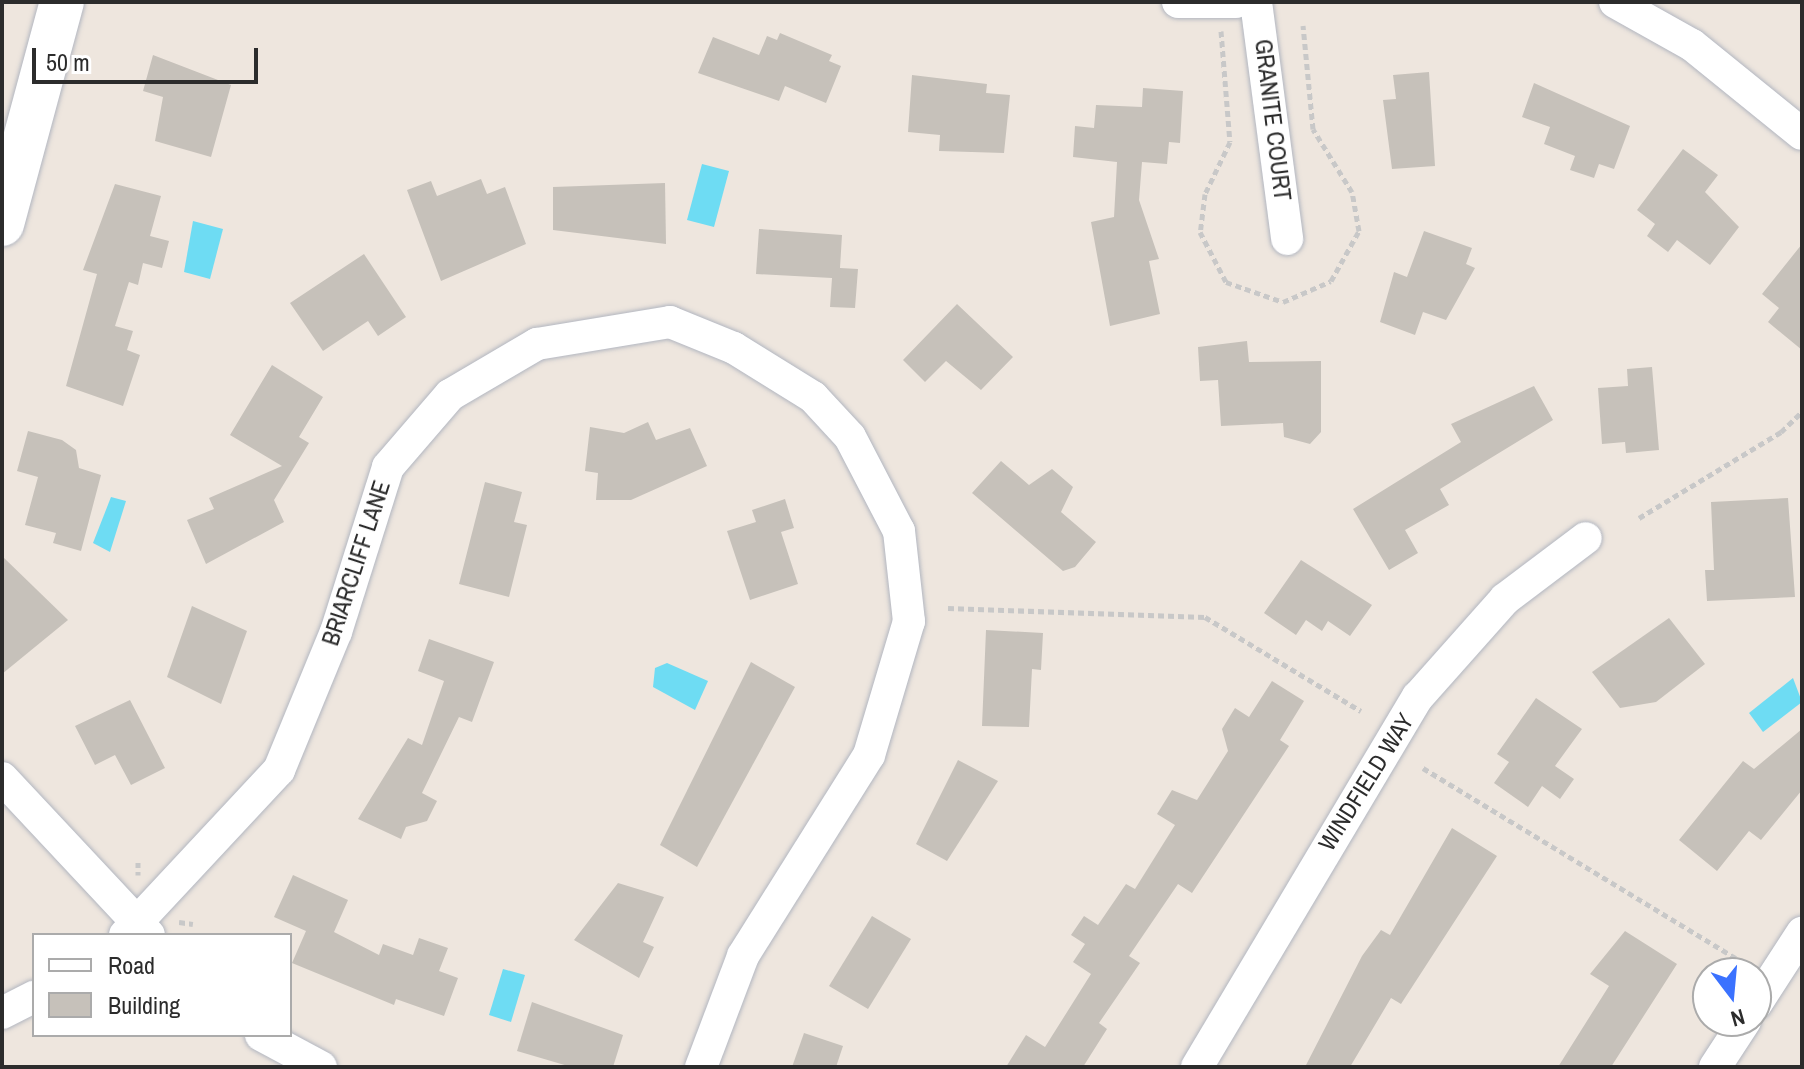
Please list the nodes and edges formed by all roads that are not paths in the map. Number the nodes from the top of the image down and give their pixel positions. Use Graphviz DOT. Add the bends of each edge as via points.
graph roads {
  1 [pos="62,2"];
  2 [pos="1178,2"];
  3 [pos="1236,2"];
  4 [pos="1256,2"];
  5 [pos="1615,2"];
  6 [pos="1802,134"];
  7 [pos="2,224"];
  8 [pos="1287,239"];
  9 [pos="1586,538"];
  10 [pos="2,778"];
  11 [pos="138,931"];
  12 [pos="1802,933"];
  13 [pos="1772,979"];
  14 [pos="32,998"];
  15 [pos="2,1013"];
  16 [pos="265,1037"];
  17 [pos="1735,1037"];
  18 [pos="321,1067"];
  19 [pos="701,1067"];
  20 [pos="1197,1067"];
  21 [pos="1715,1067"];
  1 -- 7 [label="street"];
  2 -- 3 [label="street"];
  4 -- 8 [label="street, GRANITE COURT"];
  5 -- 6 [label="street" via="1692,45"];
  9 -- 20 [label="street, WINDFIELD WAY" via="1505,599 1418,697"];
  10 -- 11 [label="street"];
  11 -- 19 [label="street, BRIARCLIFF LANE" via="279,770 336,632 388,467 450,395 537,344 670,322 734,348 813,397 850,437 899,531 909,621 869,755 743,956"];
  12 -- 13 [label="street"];
  14 -- 15 [label="street"];
  16 -- 18 [label="street"];
  17 -- 21 [label="street"];
}
